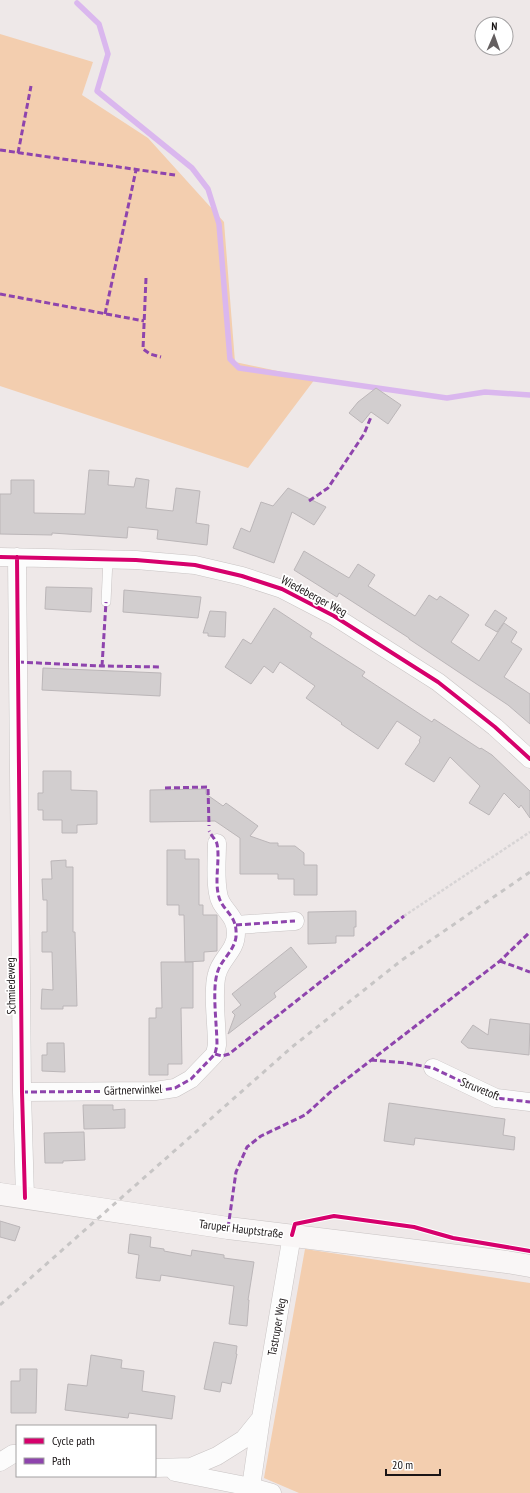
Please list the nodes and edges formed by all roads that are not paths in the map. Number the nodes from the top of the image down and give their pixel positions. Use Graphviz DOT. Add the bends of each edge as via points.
graph roads {
  1 [pos="8,557"];
  2 [pos="108,559"];
  3 [pos="106,602"];
  4 [pos="530,759"];
  5 [pos="217,843"];
  6 [pos="295,922"];
  7 [pos="236,924"];
  8 [pos="433,1068"];
  9 [pos="22,1092"];
  10 [pos="530,1102"];
  11 [pos="0,1194"];
  12 [pos="25,1198"];
  13 [pos="292,1235"];
  14 [pos="530,1266"];
  15 [pos="261,1418"];
  16 [pos="16,1454"];
  17 [pos="0,1462"];
  18 [pos="158,1469"];
  19 [pos="251,1487"];
  20 [pos="272,1493"];
  1 -- 2 [label="street, Wiedeberger Weg"];
  1 -- 9 [label="street, Schmiedeweg"];
  2 -- 3 [label="lane"];
  2 -- 4 [label="street, Wiedeberger Weg" via="195,565 282,588 334,616 438,682 496,727"];
  5 -- 7 [label="street" via="218,894"];
  6 -- 7 [label="street"];
  7 -- 9 [label="street, Gärtnerwinkel" via="235,945 219,968 215,983 215,1054 191,1079 175,1088 155,1091"];
  8 -- 10 [label="street, Struvetoft" via="496,1098"];
  9 -- 12 [label="street, Schmiedeweg"];
  11 -- 12 [label="street, Taruper Hauptstraße"];
  12 -- 13 [label="street, Taruper Hauptstraße"];
  13 -- 14 [label="street, Taruper Hauptstraße"];
  13 -- 15 [label="street, Tastruper Weg"];
  15 -- 18 [label="street, Tastruper Weg" via="244,1439 217,1456 190,1467"];
  15 -- 19 [label="street, Tastruper Weg"];
  16 -- 17 [label="street"];
  18 -- 19 [label="street, Tastruper Weg"];
  19 -- 20 [label="street"];
}
